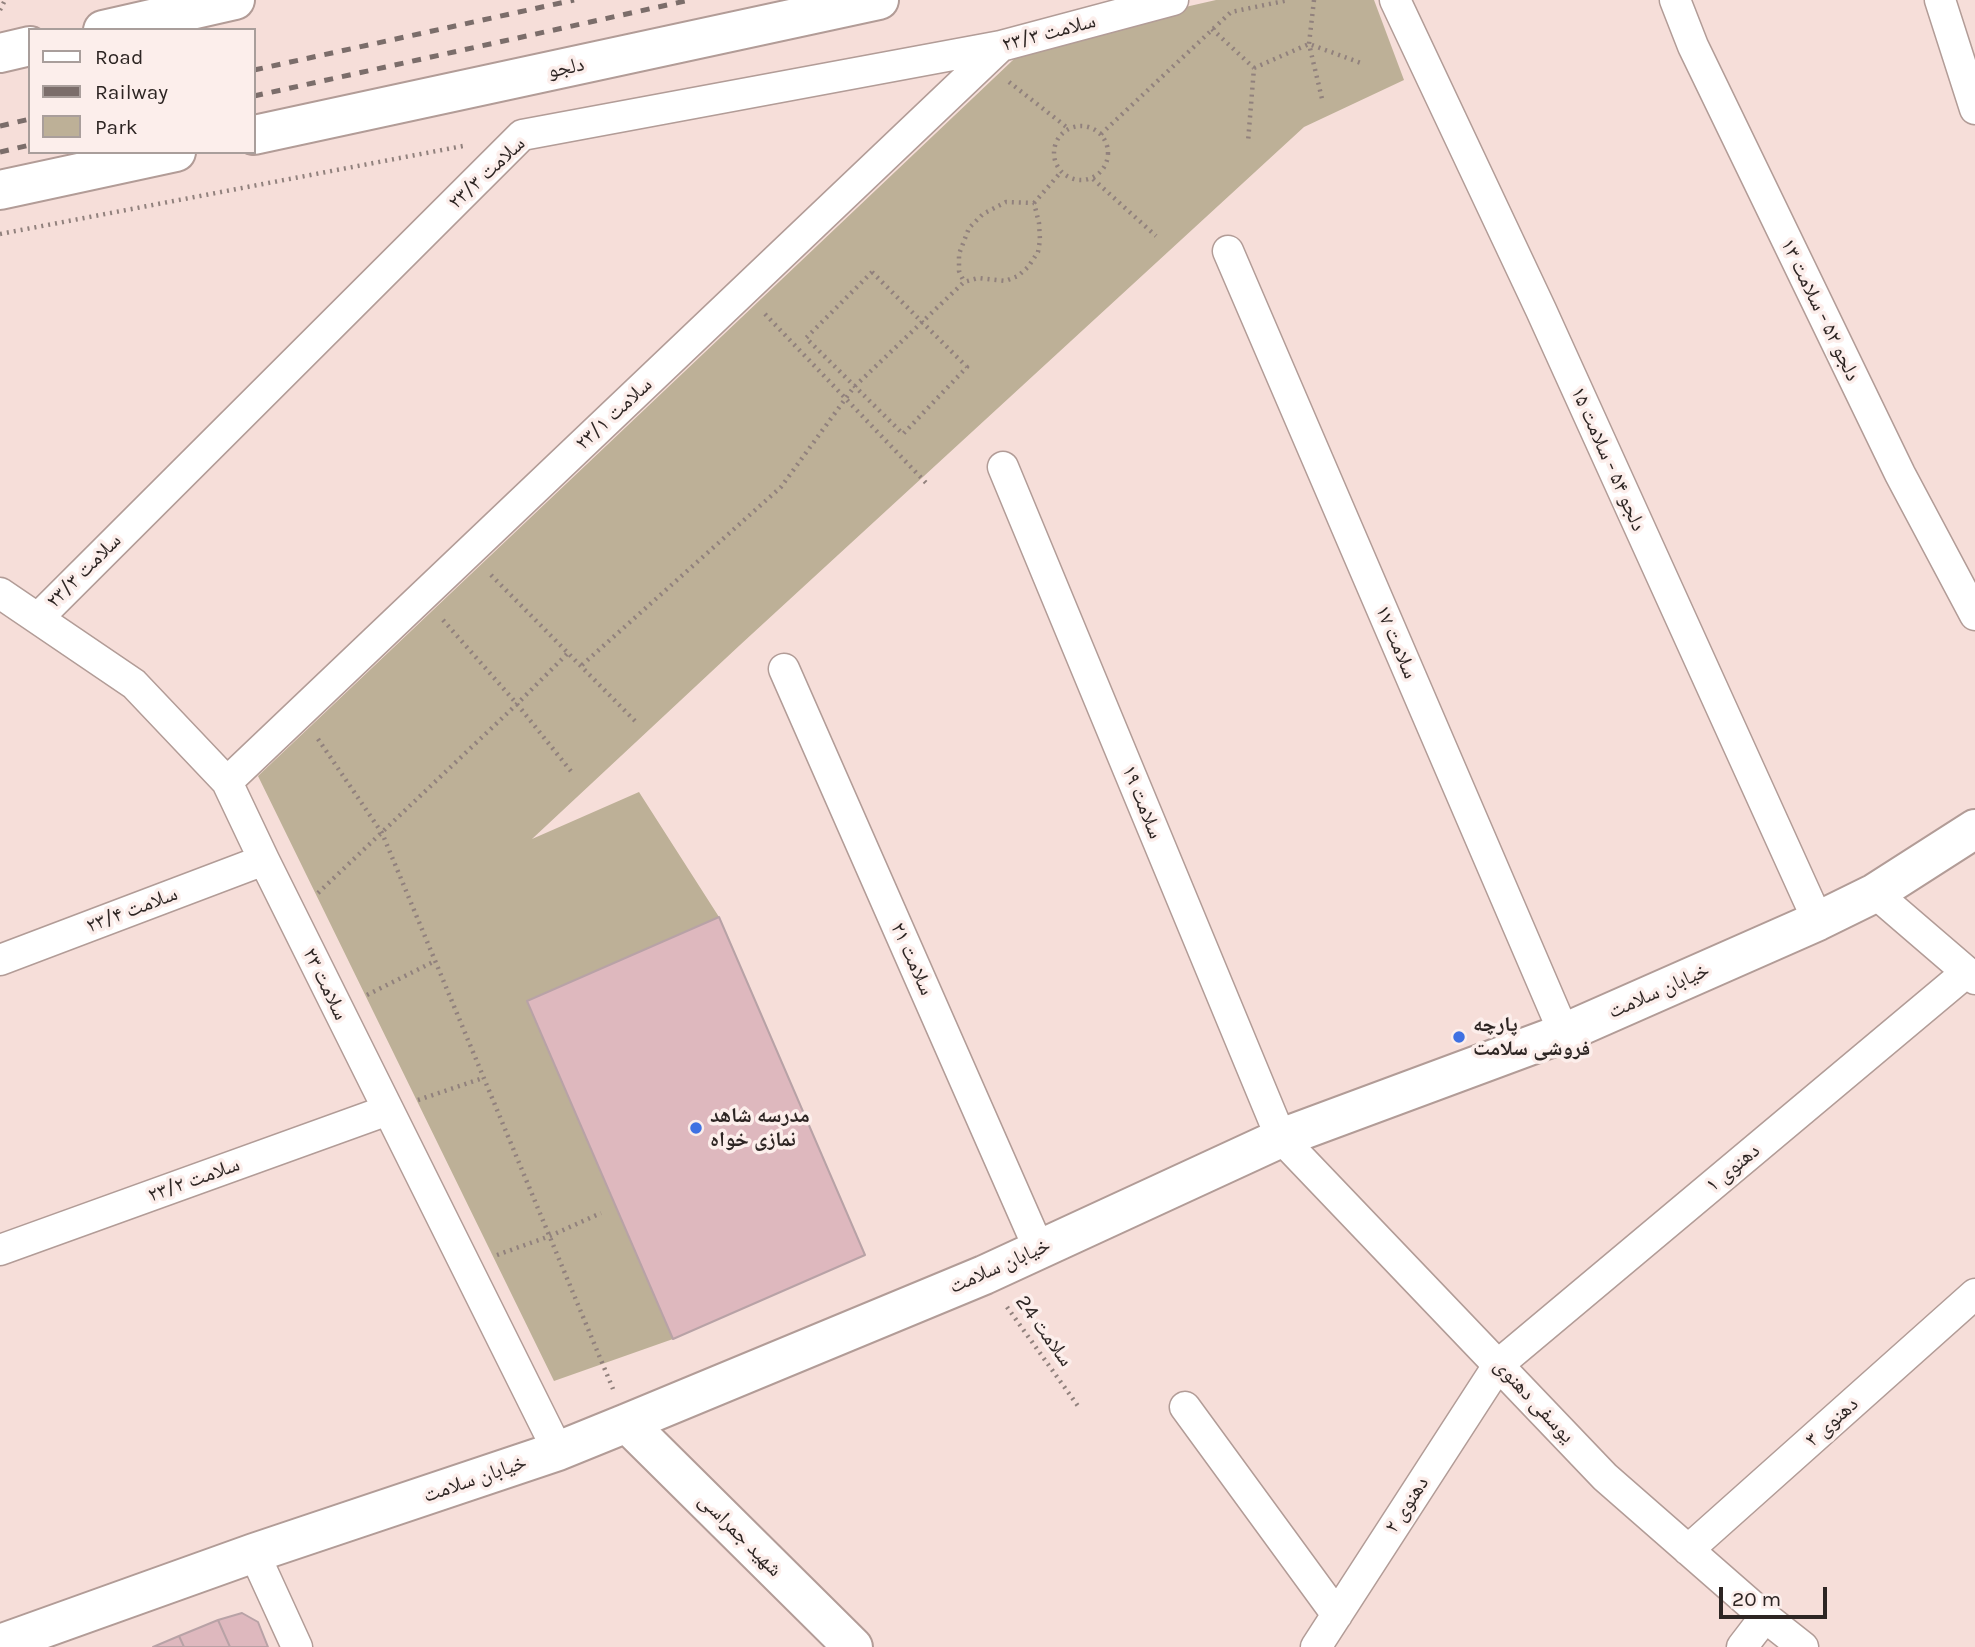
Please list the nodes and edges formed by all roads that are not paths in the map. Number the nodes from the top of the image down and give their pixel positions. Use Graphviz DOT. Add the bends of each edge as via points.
graph roads {
  1 [pos="235,0"];
  2 [pos="879,0"];
  3 [pos="1173,0"];
  4 [pos="1395,0"];
  5 [pos="1675,0"];
  6 [pos="1940,0"];
  7 [pos="112,28"];
  8 [pos="28,46"];
  9 [pos="0,53"];
  10 [pos="992,54"];
  11 [pos="1975,109"];
  12 [pos="256,135"];
  13 [pos="167,154"];
  14 [pos="0,190"];
  15 [pos="1228,251"];
  16 [pos="1003,467"];
  17 [pos="2,599"];
  18 [pos="1975,615"];
  19 [pos="38,618"];
  20 [pos="784,669"];
  21 [pos="227,782"];
  22 [pos="1975,829"];
  23 [pos="264,860"];
  24 [pos="1875,893"];
  25 [pos="1818,921"];
  26 [pos="0,960"];
  27 [pos="1971,975"];
  28 [pos="1564,1033"];
  29 [pos="388,1110"];
  30 [pos="1281,1138"];
  31 [pos="1040,1249"];
  32 [pos="0,1250"];
  33 [pos="1975,1294"];
  34 [pos="1499,1364"];
  35 [pos="1185,1407"];
  36 [pos="627,1423"];
  37 [pos="558,1451"];
  38 [pos="1688,1550"];
  39 [pos="254,1553"];
  40 [pos="1337,1615"];
  41 [pos="1765,1617"];
  42 [pos="0,1644"];
  43 [pos="297,1647"];
  44 [pos="853,1647"];
  45 [pos="1316,1647"];
  46 [pos="1742,1647"];
  47 [pos="1803,1647"];
  1 -- 7 [label="street"];
  2 -- 12 [label="street, دلجو"];
  3 -- 10 [label="street, سلامت ۲۳/۳"];
  4 -- 25 [label="street, دلجو ۵۴ - سلامت ۱۵"];
  5 -- 18 [label="street, دلجو ۵۲ - سلامت ۱۳" via="1900,474"];
  6 -- 11 [label="street"];
  8 -- 9 [label="street"];
  10 -- 19 [label="street, سلامت ۲۳/۳" via="522,135"];
  10 -- 21 [label="street, سلامت ۲۳/۱"];
  13 -- 14 [label="street"];
  15 -- 28 [label="street, سلامت ۱۷"];
  16 -- 30 [label="street, سلامت ۱۹"];
  17 -- 19 [label="street, سلامت ۲۳"];
  19 -- 21 [label="street, سلامت ۲۳" via="134,684"];
  20 -- 31 [label="street, سلامت ۲۱"];
  21 -- 23 [label="street, سلامت ۲۳"];
  22 -- 24 [label="street, خیابان سلامت"];
  23 -- 26 [label="street, سلامت ۲۳/۴"];
  23 -- 29 [label="street, سلامت ۲۳"];
  24 -- 25 [label="street, خیابان سلامت"];
  24 -- 27 [label="street"];
  25 -- 28 [label="street, خیابان سلامت"];
  27 -- 34 [label="street, دهنوی ۱"];
  28 -- 30 [label="street, خیابان سلامت"];
  29 -- 32 [label="street, سلامت ۲۳/۲"];
  29 -- 37 [label="street, سلامت ۲۳"];
  30 -- 31 [label="street, خیابان سلامت"];
  30 -- 34 [label="street, یوسفی دهنوی"];
  31 -- 36 [label="street, خیابان سلامت"];
  33 -- 38 [label="street, دهنوی ۳"];
  34 -- 38 [label="street, یوسفی دهنوی" via="1605,1477"];
  34 -- 40 [label="street, دهنوی ۲"];
  35 -- 40 [label="street"];
  36 -- 37 [label="street, خیابان سلامت"];
  36 -- 44 [label="street, شهید جمراسی"];
  37 -- 39 [label="street, خیابان سلامت"];
  38 -- 41 [label="street, یوسفی دهنوی"];
  39 -- 42 [label="street, خیابان سلامت"];
  39 -- 43 [label="street"];
  40 -- 45 [label="street, دهنوی ۲"];
  41 -- 46 [label="street"];
  41 -- 47 [label="street, یوسفی دهنوی"];
}
